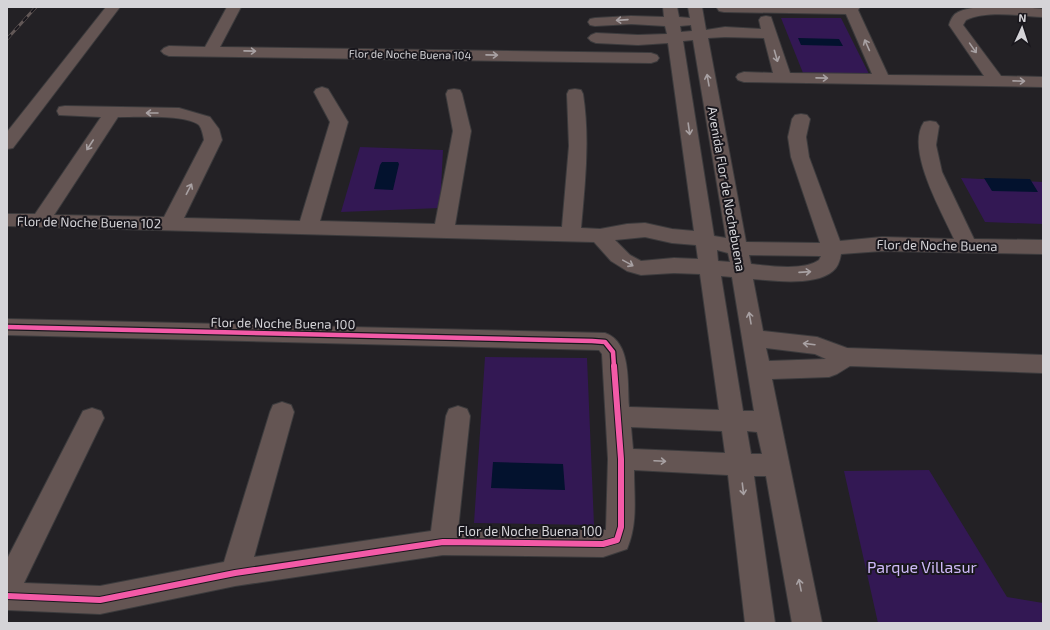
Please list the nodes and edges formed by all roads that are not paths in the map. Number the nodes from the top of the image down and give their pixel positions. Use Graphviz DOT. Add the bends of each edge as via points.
graph roads {
  1 [pos="112,7"];
  2 [pos="234,7"];
  3 [pos="724,8"];
  4 [pos="852,9"];
  5 [pos="1043,13"];
  6 [pos="595,14"];
  7 [pos="698,21"];
  8 [pos="766,21"];
  9 [pos="673,22"];
  10 [pos="596,38"];
  11 [pos="211,50"];
  12 [pos="169,51"];
  13 [pos="597,57"];
  14 [pos="651,58"];
  15 [pos="744,77"];
  16 [pos="783,78"];
  17 [pos="882,79"];
  18 [pos="996,81"];
  19 [pos="1043,82"];
  20 [pos="322,92"];
  21 [pos="454,94"];
  22 [pos="575,94"];
  23 [pos="64,111"];
  24 [pos="112,112"];
  25 [pos="801,119"];
  26 [pos="930,126"];
  27 [pos="7,144"];
  28 [pos="7,220"];
  29 [pos="40,221"];
  30 [pos="171,224"];
  31 [pos="308,228"];
  32 [pos="444,231"];
  33 [pos="571,234"];
  34 [pos="600,236"];
  35 [pos="705,241"];
  36 [pos="967,245"];
  37 [pos="1043,247"];
  38 [pos="738,248"];
  39 [pos="832,248"];
  40 [pos="709,267"];
  41 [pos="742,272"];
  42 [pos="7,328"];
  43 [pos="754,338"];
  44 [pos="846,357"];
  45 [pos="1043,364"];
  46 [pos="760,370"];
  47 [pos="282,412"];
  48 [pos="458,416"];
  49 [pos="618,417"];
  50 [pos="92,418"];
  51 [pos="733,421"];
  52 [pos="768,422"];
  53 [pos="621,459"];
  54 [pos="740,465"];
  55 [pos="776,466"];
  56 [pos="444,542"];
  57 [pos="235,573"];
  58 [pos="7,588"];
  59 [pos="7,596"];
  60 [pos="760,623"];
  61 [pos="808,623"];
  1 -- 27 [label="street"];
  2 -- 11 [label="street"];
  3 -- 8 [label="street"];
  4 -- 8 [label="street"];
  17 -- 4 [label="street, one-way"];
  5 -- 18 [label="street, one-way" via="973,13 961,16 957,20 956,25"];
  9 -- 6 [label="street, one-way" via="631,20"];
  6 -- 10 [label="street"];
  7 -- 8 [label="street" via="728,32"];
  7 -- 9 [label="street"];
  38 -- 7 [label="street, Avenida Flor de Nochebuena, one-way"];
  8 -- 16 [label="street, one-way"];
  9 -- 10 [label="street" via="638,40"];
  9 -- 35 [label="street, Avenida Flor de Nochebuena, one-way"];
  10 -- 13 [label="street"];
  11 -- 12 [label="street, Flor de Noche Buena 104"];
  11 -- 13 [label="street, Flor de Noche Buena 104, one-way"];
  13 -- 14 [label="street, Flor de Noche Buena 104"];
  15 -- 16 [label="street"];
  16 -- 17 [label="street, one-way"];
  17 -- 18 [label="street"];
  18 -- 19 [label="street, one-way"];
  20 -- 31 [label="street" via="339,122"];
  21 -- 32 [label="street" via="462,131"];
  22 -- 33 [label="street" via="579,135"];
  23 -- 24 [label="street, Flor de Noche Buena 102"];
  24 -- 29 [label="street, one-way"];
  30 -- 24 [label="street, Flor de Noche Buena 102, one-way" via="213,140 210,129 204,121 179,113"];
  25 -- 39 [label="street" via="797,138 800,157"];
  26 -- 36 [label="street" via="927,145 933,172"];
  28 -- 29 [label="street, Flor de Noche Buena 102"];
  29 -- 30 [label="street, Flor de Noche Buena 102"];
  30 -- 31 [label="street, Flor de Noche Buena 102"];
  31 -- 32 [label="street, Flor de Noche Buena 102"];
  32 -- 33 [label="street, Flor de Noche Buena 102"];
  33 -- 34 [label="street, Flor de Noche Buena 102"];
  34 -- 35 [label="street, Flor de Noche Buena 102" via="645,230"];
  34 -- 40 [label="street, one-way" via="619,258 633,266"];
  35 -- 38 [label="street, Flor de Noche Buena"];
  35 -- 40 [label="street, Avenida Flor de Nochebuena"];
  36 -- 37 [label="street, Flor de Noche Buena"];
  36 -- 39 [label="street, Flor de Noche Buena" via="882,244"];
  38 -- 39 [label="street, Flor de Noche Buena"];
  38 -- 41 [label="street, Avenida Flor de Nochebuena"];
  41 -- 39 [label="street, one-way" via="817,271 825,268 830,261"];
  40 -- 41 [label="street"];
  40 -- 51 [label="street, Avenida Flor de Nochebuena"];
  43 -- 41 [label="street, Avenida Flor de Nochebuena, one-way"];
  42 -- 49 [label="street, Flor de Noche Buena 100" via="605,342 613,352"];
  44 -- 43 [label="street, one-way" via="817,346"];
  43 -- 46 [label="street, Avenida Flor de Nochebuena"];
  44 -- 45 [label="street"];
  44 -- 46 [label="street" via="829,368"];
  46 -- 52 [label="street"];
  47 -- 57 [label="street"];
  48 -- 56 [label="street, Flor de Noche Buena 100"];
  49 -- 51 [label="street"];
  49 -- 53 [label="street, Flor de Noche Buena 100"];
  50 -- 58 [label="street"];
  51 -- 52 [label="street"];
  51 -- 54 [label="street"];
  52 -- 55 [label="street"];
  53 -- 54 [label="street, one-way"];
  53 -- 56 [label="street, Flor de Noche Buena 100" via="621,527 617,540 603,544"];
  54 -- 55 [label="street"];
  54 -- 60 [label="street, one-way"];
  61 -- 55 [label="street, one-way"];
  56 -- 57 [label="street, Flor de Noche Buena 100"];
  57 -- 59 [label="street, Flor de Noche Buena 100" via="100,600"];
}
